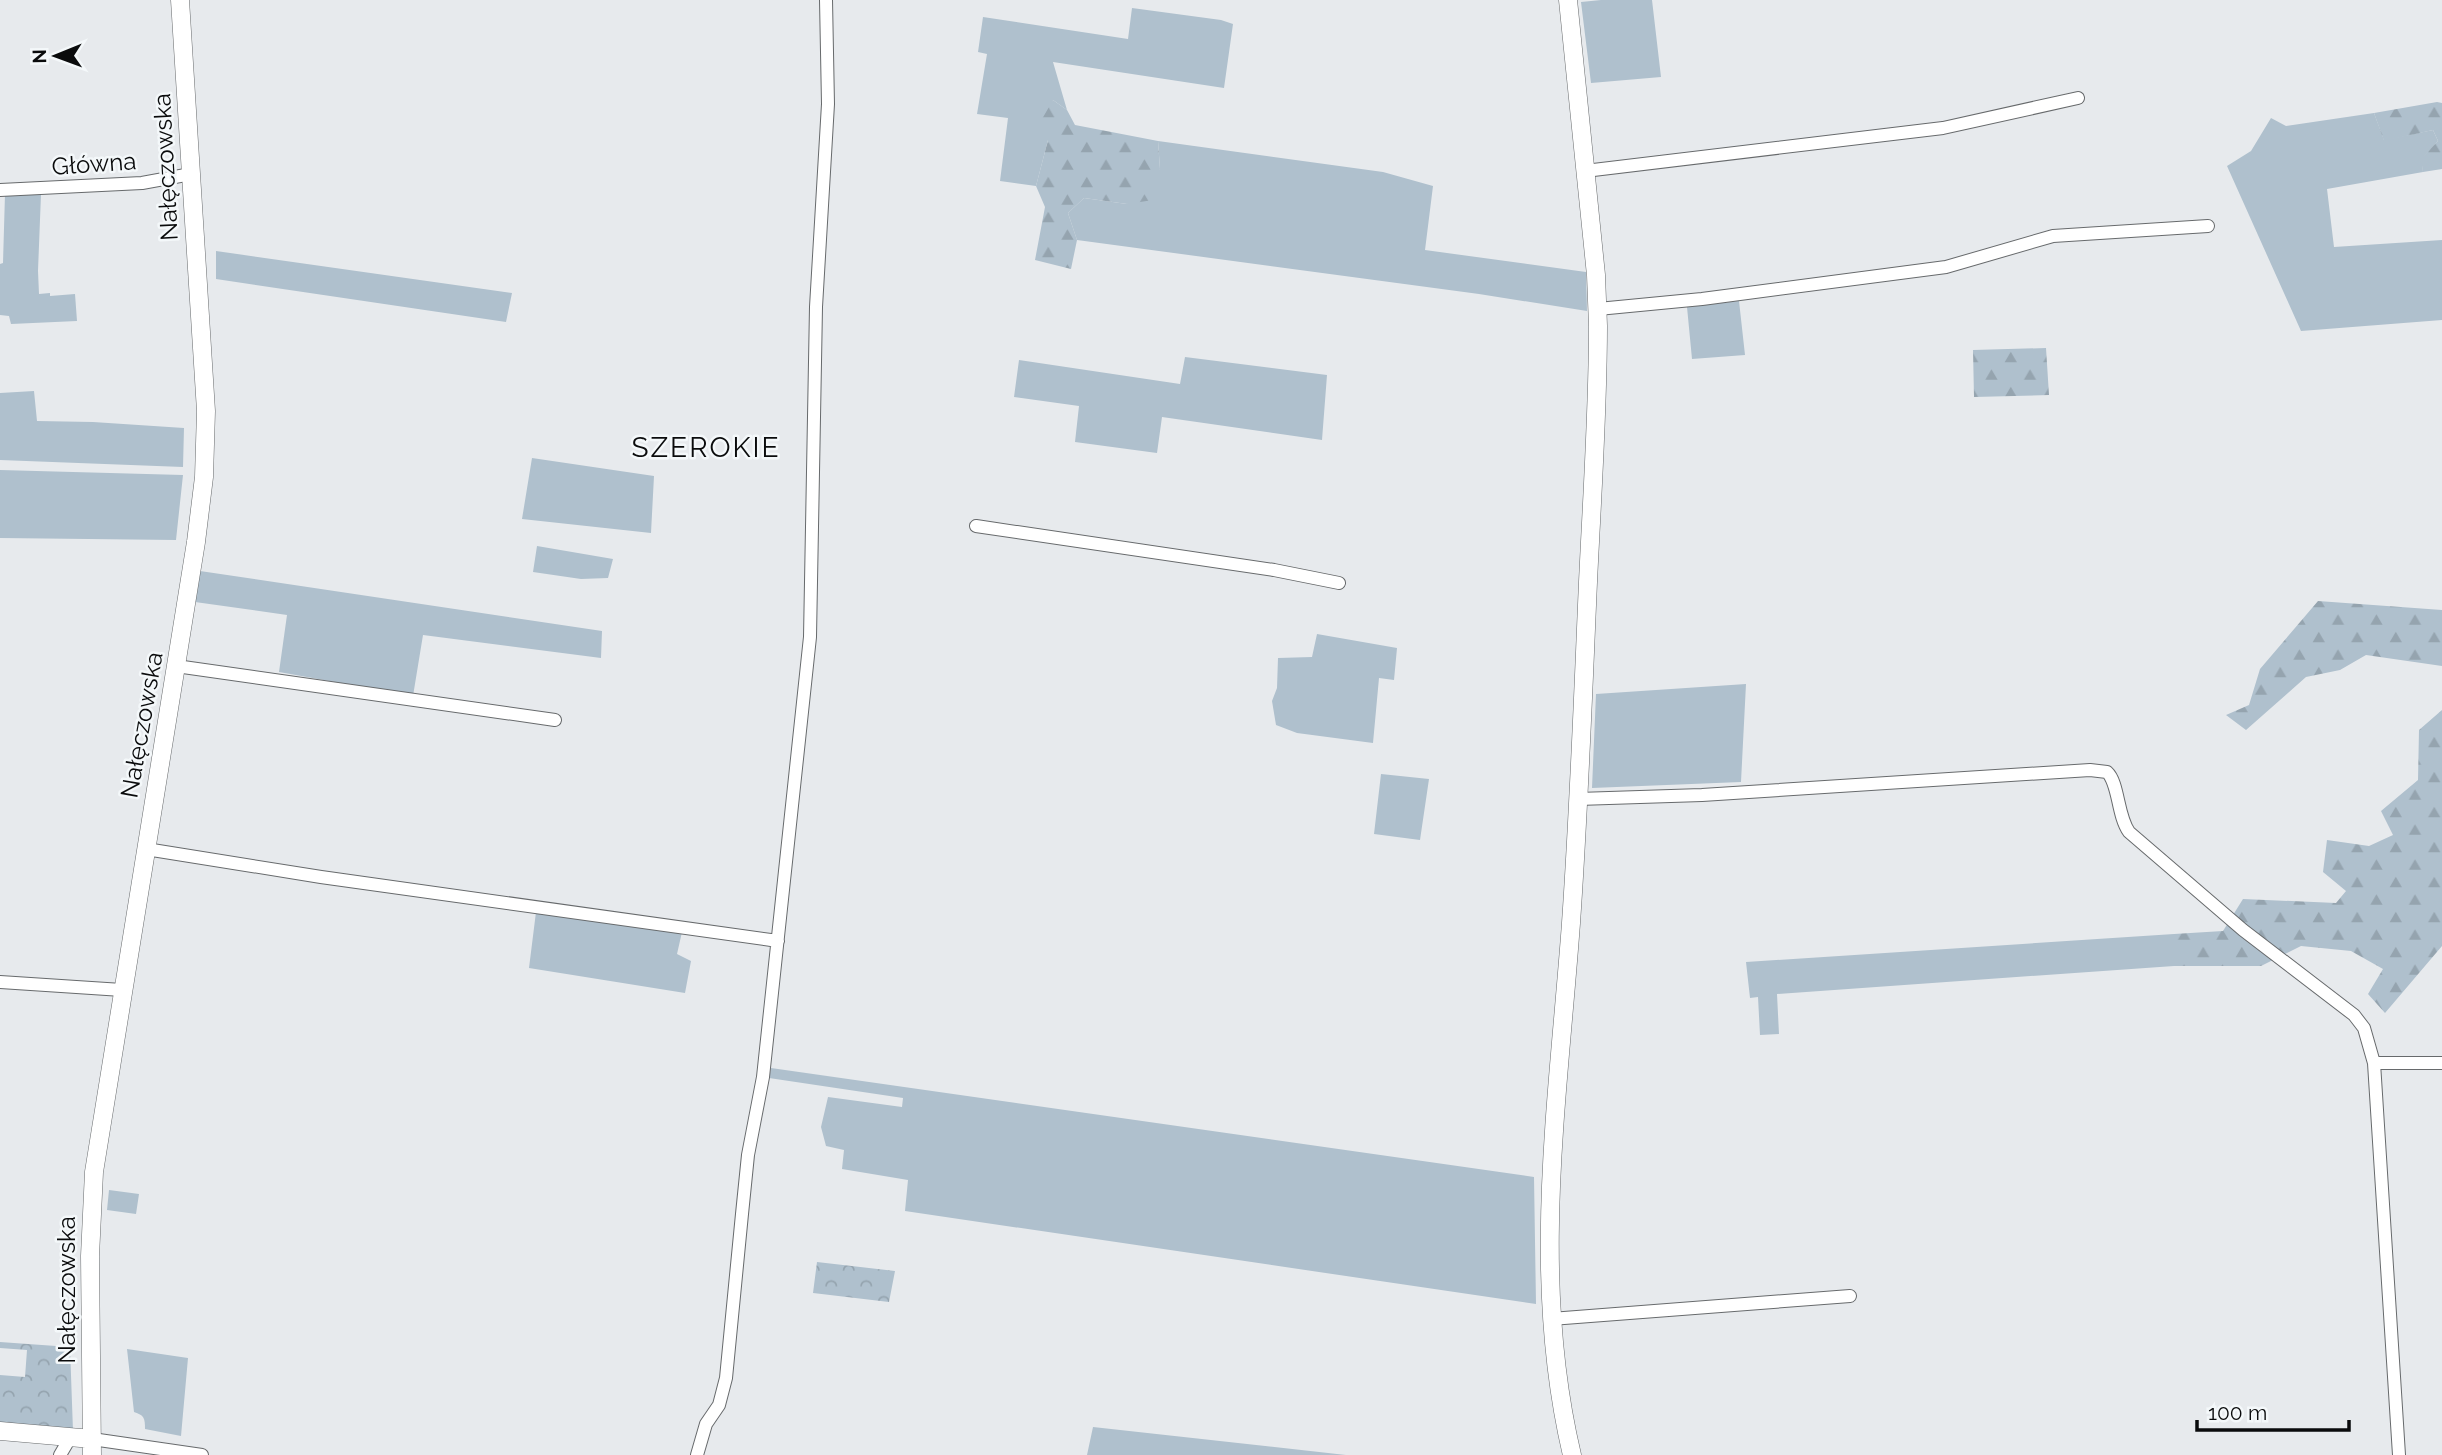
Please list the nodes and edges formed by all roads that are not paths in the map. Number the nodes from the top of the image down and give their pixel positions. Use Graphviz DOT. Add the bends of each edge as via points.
graph roads {
  1 [pos="180,0"];
  2 [pos="826,0"];
  3 [pos="1573,1"];
  4 [pos="2078,98"];
  5 [pos="1586,171"];
  6 [pos="191,174"];
  7 [pos="0,190"];
  8 [pos="2208,226"];
  9 [pos="1598,309"];
  10 [pos="976,526"];
  11 [pos="1339,583"];
  12 [pos="176,666"];
  13 [pos="555,720"];
  14 [pos="1578,799"];
  15 [pos="146,849"];
  16 [pos="778,941"];
  17 [pos="0,982"];
  18 [pos="122,990"];
  19 [pos="2374,1063"];
  20 [pos="2442,1063"];
  21 [pos="1850,1296"];
  22 [pos="1551,1320"];
  23 [pos="0,1431"];
  24 [pos="70,1438"];
  25 [pos="92,1447"];
  26 [pos="60,1455"];
  27 [pos="202,1455"];
  28 [pos="696,1455"];
  29 [pos="1572,1455"];
  30 [pos="2399,1455"];
  1 -- 6 [label="street, Nałęczowska"];
  2 -- 16 [label="street" via="828,104 816,307 811,621"];
  3 -- 5 [label="street"];
  4 -- 5 [label="street" via="1943,128"];
  5 -- 9 [label="street"];
  6 -- 7 [label="street, Główna" via="142,183"];
  6 -- 12 [label="street, Nałęczowska" via="206,449"];
  8 -- 9 [label="street" via="2053,236 1946,267"];
  9 -- 14 [label="street"];
  10 -- 11 [label="street"];
  12 -- 13 [label="street"];
  12 -- 15 [label="street, Nałęczowska"];
  14 -- 19 [label="street" via="2107,772 2130,832 2243,930 2354,1015 2364,1028"];
  14 -- 22 [label="street" via="1552,1137"];
  15 -- 16 [label="street"];
  15 -- 18 [label="street, Nałęczowska"];
  16 -- 28 [label="street" via="761,1089 748,1155 726,1378"];
  17 -- 18 [label="street"];
  18 -- 25 [label="street, Nałęczowska" via="91,1204"];
  19 -- 20 [label="street"];
  19 -- 30 [label="street"];
  21 -- 22 [label="street"];
  22 -- 29 [label="street"];
  23 -- 24 [label="street"];
  24 -- 25 [label="street"];
  24 -- 26 [label="street"];
  25 -- 27 [label="street"];
}
